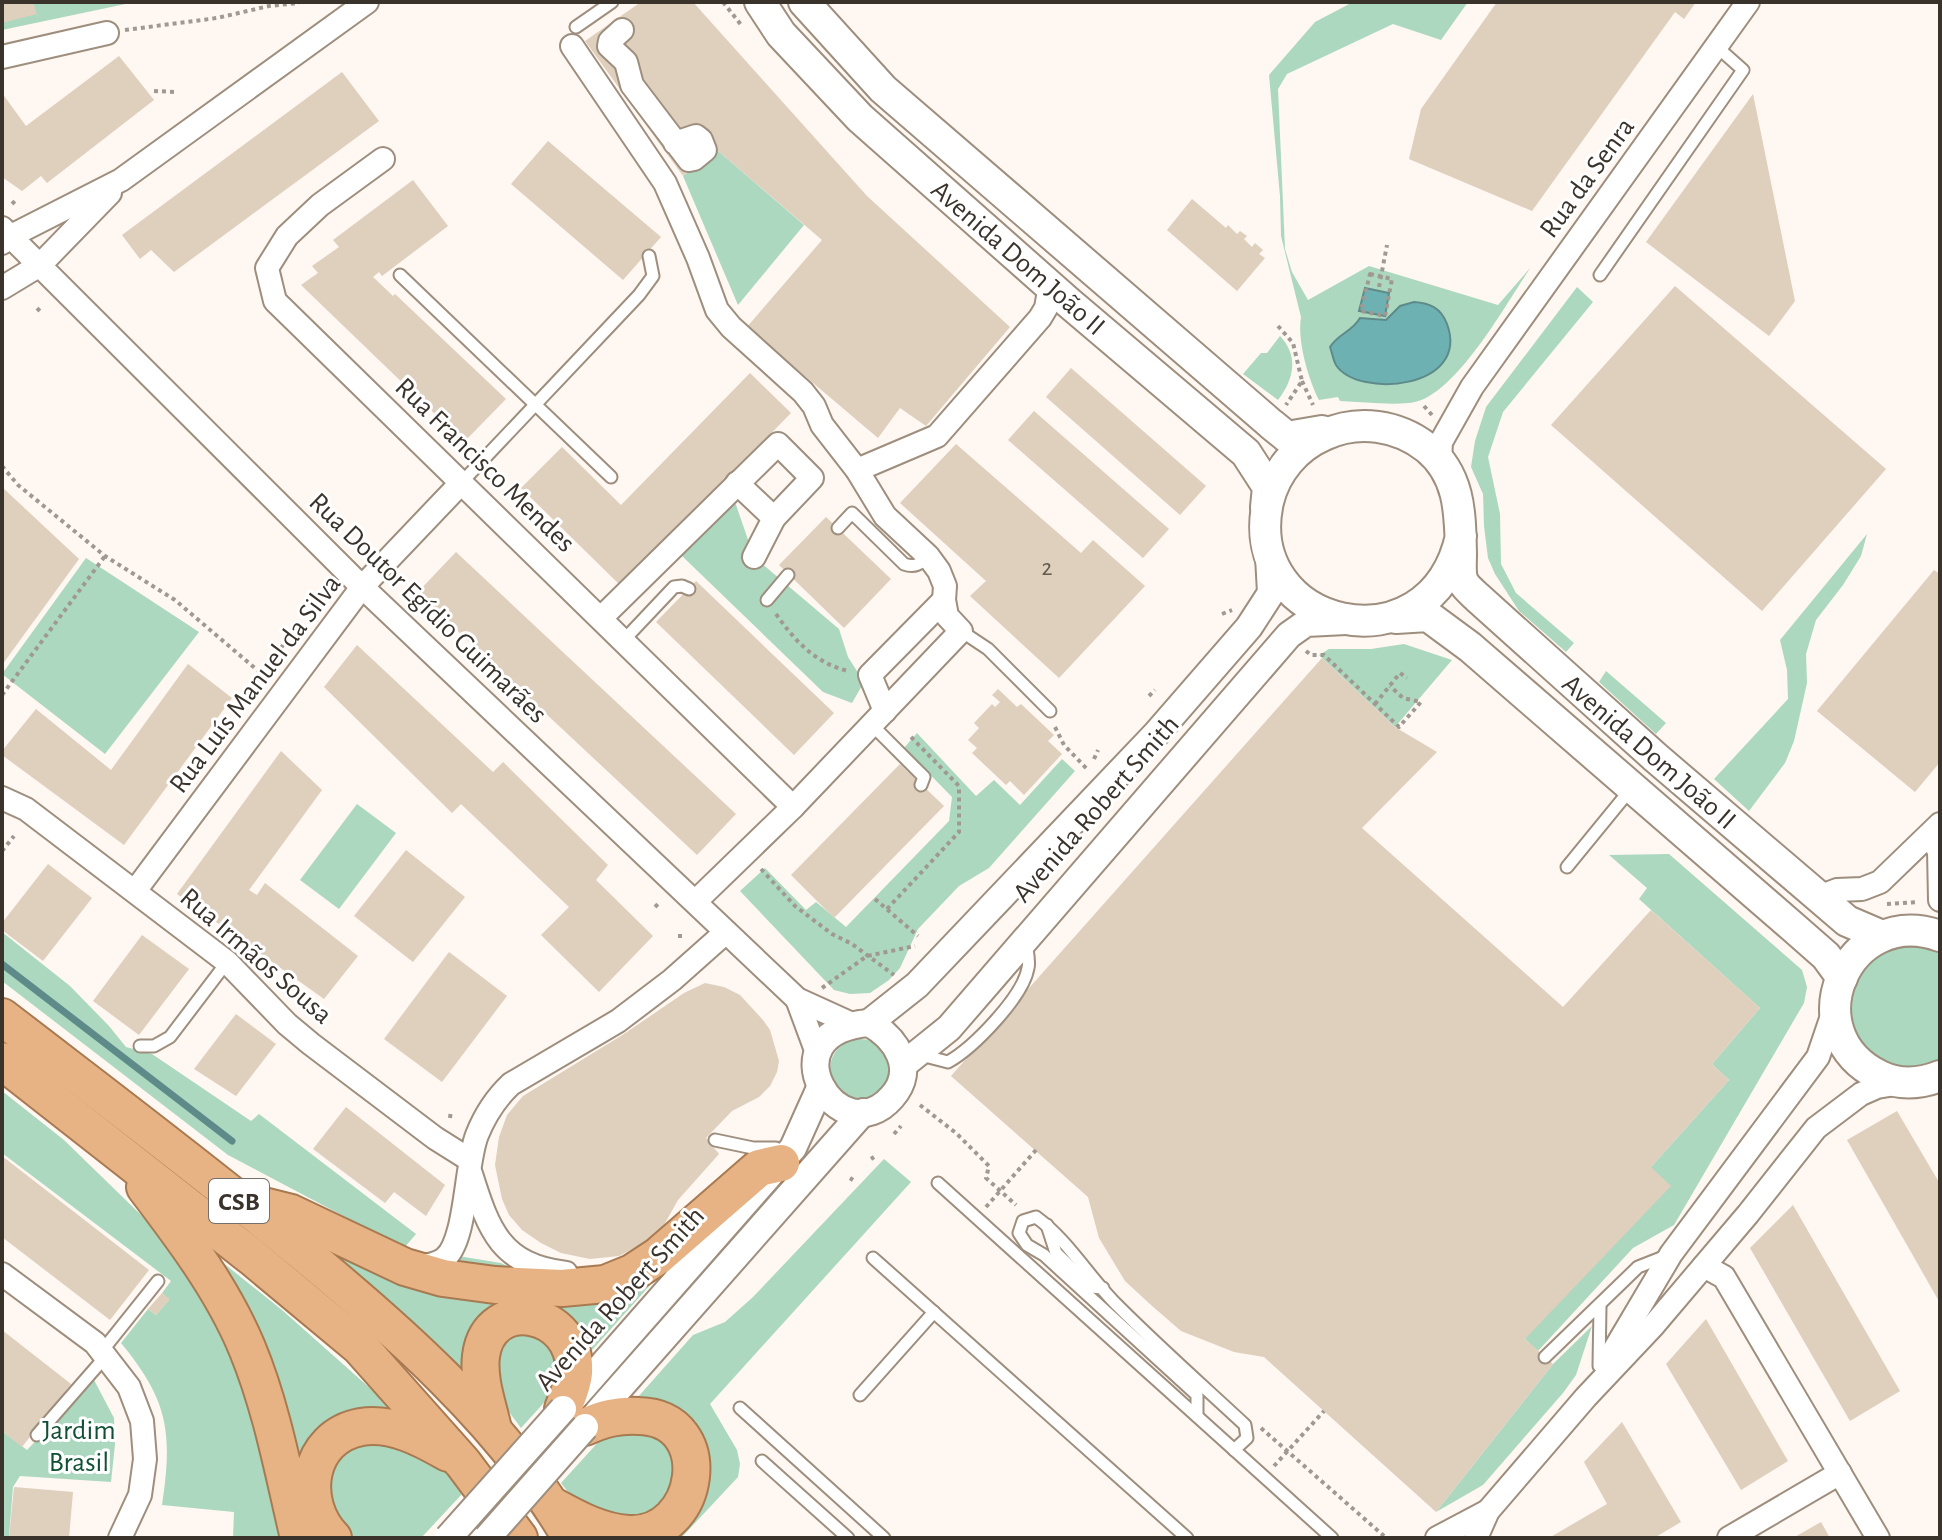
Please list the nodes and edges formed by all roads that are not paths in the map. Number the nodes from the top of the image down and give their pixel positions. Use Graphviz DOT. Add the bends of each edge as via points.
graph roads {
  1 [pos="367,2"];
  2 [pos="612,2"];
  3 [pos="760,2"];
  4 [pos="804,2"];
  5 [pos="1748,2"];
  6 [pos="622,30"];
  7 [pos="107,33"];
  8 [pos="574,36"];
  9 [pos="1716,46"];
  10 [pos="2,57"];
  11 [pos="675,143"];
  12 [pos="383,159"];
  13 [pos="121,180"];
  14 [pos="16,245"];
  15 [pos="649,256"];
  16 [pos="400,275"];
  17 [pos="1600,275"];
  18 [pos="2,288"];
  19 [pos="1059,293"];
  20 [pos="1472,387"];
  21 [pos="535,405"];
  22 [pos="1373,426"];
  23 [pos="1336,429"];
  24 [pos="1440,461"];
  25 [pos="857,470"];
  26 [pos="611,477"];
  27 [pos="462,482"];
  28 [pos="737,483"];
  29 [pos="1266,511"];
  30 [pos="774,518"];
  31 [pos="838,528"];
  32 [pos="1461,536"];
  33 [pos="1268,548"];
  34 [pos="928,556"];
  35 [pos="754,557"];
  36 [pos="788,575"];
  37 [pos="362,587"];
  38 [pos="689,589"];
  39 [pos="767,600"];
  40 [pos="944,600"];
  41 [pos="601,618"];
  42 [pos="1386,619"];
  43 [pos="1348,620"];
  44 [pos="961,631"];
  45 [pos="623,641"];
  46 [pos="1050,711"];
  47 [pos="878,718"];
  48 [pos="921,785"];
  49 [pos="1633,787"];
  50 [pos="2,798"];
  51 [pos="793,807"];
  52 [pos="1934,830"];
  53 [pos="1567,867"];
  54 [pos="135,891"];
  55 [pos="1819,897"];
  56 [pos="1940,900"];
  57 [pos="696,901"];
  58 [pos="726,932"];
  59 [pos="1882,936"];
  60 [pos="1940,936"];
  61 [pos="227,962"];
  62 [pos="1842,978"];
  63 [pos="797,999"];
  64 [pos="1834,1010"];
  65 [pos="2,1017"];
  66 [pos="860,1024"];
  67 [pos="140,1046"];
  68 [pos="817,1053"];
  69 [pos="910,1060"];
  70 [pos="2,1061"];
  71 [pos="1927,1081"];
  72 [pos="820,1088"];
  73 [pos="863,1112"];
  74 [pos="715,1140"];
  75 [pos="120,1153"];
  76 [pos="787,1156"];
  77 [pos="470,1164"];
  78 [pos="938,1183"];
  79 [pos="239,1201"];
  80 [pos="1671,1254"];
  81 [pos="873,1258"];
  82 [pos="1704,1266"];
  83 [pos="405,1267"];
  84 [pos="2,1274"];
  85 [pos="158,1281"];
  86 [pos="605,1284"];
  87 [pos="1600,1306"];
  88 [pos="934,1312"];
  89 [pos="104,1354"];
  90 [pos="1545,1357"];
  91 [pos="1599,1375"];
  92 [pos="860,1395"];
  93 [pos="1586,1397"];
  94 [pos="740,1408"];
  95 [pos="1197,1416"];
  96 [pos="574,1418"];
  97 [pos="37,1435"];
  98 [pos="495,1435"];
  99 [pos="1234,1450"];
  100 [pos="762,1461"];
  101 [pos="463,1463"];
  102 [pos="1840,1473"];
  103 [pos="553,1506"];
  104 [pos="1488,1511"];
  105 [pos="120,1538"];
  106 [pos="299,1538"];
  107 [pos="333,1538"];
  108 [pos="448,1538"];
  109 [pos="487,1538"];
  110 [pos="519,1538"];
  111 [pos="571,1538"];
  112 [pos="848,1538"];
  113 [pos="884,1538"];
  114 [pos="1187,1538"];
  115 [pos="1332,1538"];
  116 [pos="1437,1538"];
  117 [pos="1476,1538"];
  118 [pos="1729,1538"];
  119 [pos="1878,1538"];
  1 -- 13 [label="street"];
  2 -- 8 [label="lane"];
  3 -- 19 [label="main road, Avenida Dom João II" via="781,34 860,118"];
  4 -- 23 [label="main road, Avenida Dom João II" via="883,89 1287,437"];
  5 -- 9 [label="street, Rua da Senra"];
  6 -- 11 [label="street" via="609,46 626,62 632,85"];
  7 -- 10 [label="street"];
  8 -- 25 [label="street" via="665,183 717,310 803,392"];
  9 -- 17 [label="lane" via="1743,70"];
  9 -- 20 [label="street, Rua da Senra"];
  12 -- 27 [label="street, Rua Francisco Mendes" via="287,236 267,268 275,301"];
  13 -- 14 [label="street"];
  13 -- 14 [label="street" via="64,242"];
  14 -- 18 [label="street"];
  14 -- 37 [label="street, Rua Doutor Egídio Guimarães"];
  15 -- 21 [label="lane" via="653,276 639,295"];
  16 -- 21 [label="lane"];
  19 -- 25 [label="street" via="937,436"];
  19 -- 29 [label="main road, Avenida Dom João II" via="1246,453 1268,487"];
  20 -- 22 [label="street, Rua da Senra" via="1420,433"];
  20 -- 24 [label="street, Rua da Senra" via="1441,442"];
  21 -- 26 [label="lane"];
  21 -- 27 [label="lane"];
  22 -- 23 [label="main road"];
  22 -- 24 [label="main road" via="1410,437"];
  23 -- 29 [label="main road" via="1302,447 1286,464"];
  24 -- 32 [label="main road" via="1458,496"];
  25 -- 34 [label="street" via="885,516"];
  27 -- 37 [label="street, Rua Luís Manuel da Silva"];
  27 -- 41 [label="street, Rua Francisco Mendes"];
  28 -- 30 [label="street"];
  28 -- 30 [label="street" via="778,444 812,478"];
  28 -- 41 [label="street"];
  29 -- 33 [label="main road"];
  30 -- 35 [label="street"];
  31 -- 34 [label="lane" via="852,513 904,564 919,565"];
  32 -- 42 [label="main road" via="1437,589"];
  32 -- 55 [label="main road, Avenida Dom João II" via="1462,579 1492,613"];
  33 -- 43 [label="main road" via="1299,598"];
  33 -- 66 [label="street, Avenida Robert Smith" via="1271,593 1249,627 1156,734 917,985"];
  34 -- 40 [label="street" via="945,586"];
  36 -- 39 [label="lane"];
  37 -- 54 [label="street, Rua Luís Manuel da Silva"];
  37 -- 57 [label="street, Rua Doutor Egídio Guimarães"];
  38 -- 45 [label="lane" via="674,587"];
  40 -- 44 [label="street" via="947,616"];
  40 -- 47 [label="street" via="870,675"];
  41 -- 45 [label="street, Rua Francisco Mendes"];
  42 -- 43 [label="main road"];
  42 -- 49 [label="main road, Avenida Dom João II" via="1428,616"];
  43 -- 69 [label="street, Avenida Robert Smith" via="1306,623 1289,635 949,1028"];
  44 -- 46 [label="lane" via="988,649"];
  44 -- 47 [label="street"];
  45 -- 51 [label="street, Rua Francisco Mendes"];
  47 -- 48 [label="lane" via="924,777"];
  47 -- 51 [label="street"];
  49 -- 53 [label="lane"];
  49 -- 62 [label="main road, Avenida Dom João II" via="1826,956"];
  50 -- 54 [label="street, Rua Irmãos Sousa" via="26,809"];
  51 -- 57 [label="street"];
  52 -- 55 [label="street" via="1880,882"];
  52 -- 56 [label="street"];
  54 -- 61 [label="street, Rua Irmãos Sousa"];
  55 -- 59 [label="main road, Avenida Dom João II" via="1851,925"];
  57 -- 58 [label="street, Rua Doutor Egídio Guimarães"];
  58 -- 63 [label="street, Rua Doutor Egídio Guimarães"];
  58 -- 77 [label="street" via="618,1021 511,1084 489,1109"];
  59 -- 60 [label="main road, Avenida Dom João II" via="1910,930"];
  59 -- 62 [label="main road" via="1856,954"];
  61 -- 67 [label="lane" via="170,1037 154,1046"];
  61 -- 77 [label="street, Rua Irmãos Sousa" via="299,1034"];
  62 -- 64 [label="main road"];
  63 -- 66 [label="street, Rua Doutor Egídio Guimarães"];
  63 -- 68 [label="street, Rua Doutor Egídio Guimarães"];
  64 -- 71 [label="main road" via="1843,1041 1867,1069"];
  64 -- 80 [label="street" via="1818,1057"];
  65 -- 79 [label="highway, CSB"];
  66 -- 68 [label="street" via="837,1031"];
  66 -- 69 [label="street" via="889,1037"];
  68 -- 72 [label="street"];
  69 -- 73 [label="street" via="891,1099"];
  70 -- 75 [label="highway, CSB"];
  71 -- 82 [label="street" via="1877,1087 1816,1128"];
  72 -- 73 [label="street" via="841,1108"];
  72 -- 76 [label="street, Avenida Robert Smith"];
  73 -- 96 [label="street, Avenida Robert Smith"];
  74 -- 76 [label="lane"];
  75 -- 101 [label="highway, CSB" via="360,1347"];
  75 -- 106 [label="highway" via="215,1287 247,1348"];
  76 -- 86 [label="highway" via="759,1168 658,1256"];
  76 -- 96 [label="street, Avenida Robert Smith"];
  77 -- 83 [label="street" via="463,1219 445,1259"];
  77 -- 86 [label="street" via="488,1221 521,1262"];
  78 -- 95 [label="lane"];
  79 -- 83 [label="highway" via="291,1213"];
  79 -- 98 [label="highway, CSB" via="389,1325"];
  80 -- 87 [label="lane" via="1638,1267"];
  80 -- 91 [label="street"];
  81 -- 88 [label="lane"];
  82 -- 93 [label="street"];
  82 -- 102 [label="street" via="1724,1277"];
  83 -- 86 [label="highway" via="495,1285"];
  84 -- 89 [label="street"];
  85 -- 89 [label="lane"];
  87 -- 90 [label="lane"];
  87 -- 91 [label="lane"];
  88 -- 92 [label="lane"];
  88 -- 114 [label="lane"];
  89 -- 97 [label="lane"];
  89 -- 105 [label="street" via="129,1387 142,1421 145,1459 140,1495"];
  91 -- 93 [label="street"];
  93 -- 104 [label="street"];
  94 -- 113 [label="lane"];
  95 -- 99 [label="lane"];
  95 -- 99 [label="lane" via="1197,1395 1027,1245 1019,1233 1023,1221 1036,1217 1047,1225 1116,1305 1245,1425 1247,1438"];
  96 -- 98 [label="highway" via="572,1356 565,1340 540,1318 510,1318 486,1339 481,1353"];
  96 -- 103 [label="highway" via="652,1416 665,1421 686,1445 693,1477 678,1509 651,1530 631,1534 587,1524"];
  96 -- 108 [label="street, Avenida Robert Smith, bridge"];
  96 -- 109 [label="street, Avenida Robert Smith, bridge"];
  98 -- 103 [label="highway, CSB"];
  99 -- 115 [label="lane"];
  100 -- 112 [label="lane"];
  101 -- 107 [label="highway" via="407,1432 385,1427 345,1431 321,1455 310,1492 314,1511"];
  101 -- 110 [label="highway, CSB"];
  102 -- 118 [label="street"];
  102 -- 119 [label="street"];
  103 -- 111 [label="highway, CSB"];
  104 -- 116 [label="street"];
  104 -- 117 [label="street"];
}
